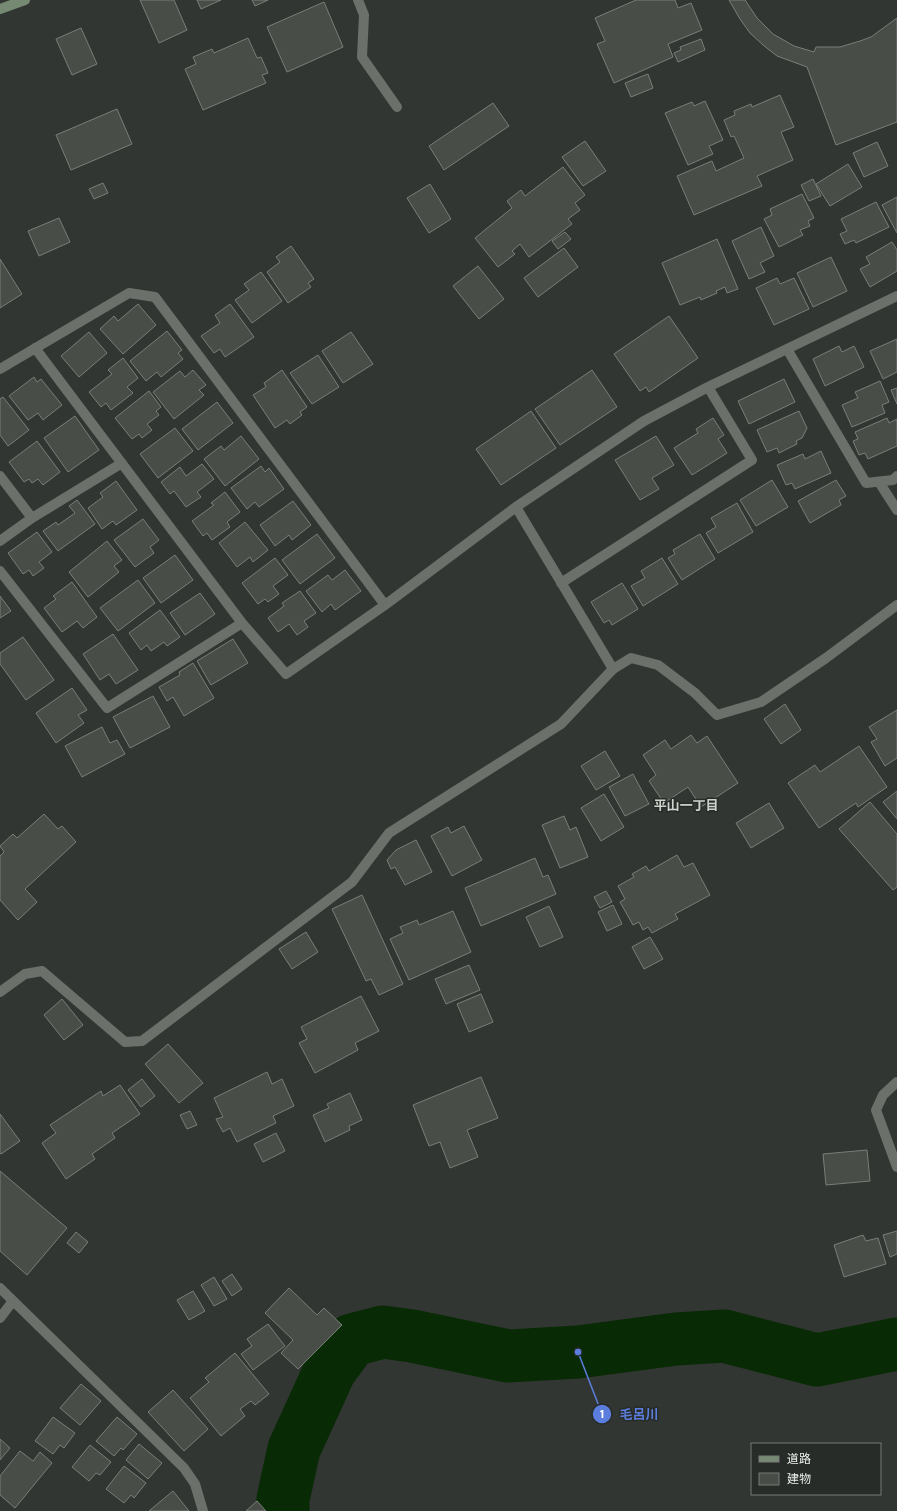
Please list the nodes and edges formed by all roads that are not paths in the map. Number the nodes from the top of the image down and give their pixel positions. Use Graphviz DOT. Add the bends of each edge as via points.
graph roads {
  1 [pos="25,0"];
  2 [pos="358,0"];
  3 [pos="0,9"];
  4 [pos="397,107"];
  5 [pos="897,296"];
  6 [pos="35,348"];
  7 [pos="787,349"];
  8 [pos="0,369"];
  9 [pos="708,387"];
  10 [pos="122,463"];
  11 [pos="0,476"];
  12 [pos="897,476"];
  13 [pos="879,482"];
  14 [pos="516,507"];
  15 [pos="897,510"];
  16 [pos="32,518"];
  17 [pos="0,541"];
  18 [pos="0,571"];
  19 [pos="561,583"];
  20 [pos="385,605"];
  21 [pos="897,605"];
  22 [pos="242,623"];
  23 [pos="613,669"];
  24 [pos="0,992"];
  25 [pos="897,1082"];
  26 [pos="897,1167"];
  27 [pos="0,1288"];
  28 [pos="13,1301"];
  29 [pos="0,1318"];
  30 [pos="204,1511"];
  1 -- 3 [label="street"];
  2 -- 4 [label="street" via="364,15 362,57"];
  5 -- 7 [label="street"];
  6 -- 8 [label="street"];
  6 -- 10 [label="street"];
  6 -- 20 [label="street" via="129,293 155,297"];
  7 -- 9 [label="street"];
  7 -- 13 [label="street" via="866,483"];
  9 -- 14 [label="street" via="644,421"];
  9 -- 19 [label="street" via="752,460"];
  10 -- 16 [label="street"];
  10 -- 22 [label="street"];
  11 -- 16 [label="street"];
  12 -- 13 [label="street" via="893,480"];
  13 -- 15 [label="street"];
  14 -- 19 [label="street"];
  14 -- 20 [label="street"];
  16 -- 17 [label="street"];
  18 -- 22 [label="street" via="107,708"];
  19 -- 23 [label="street"];
  20 -- 22 [label="street" via="286,674"];
  21 -- 23 [label="street" via="761,702 717,715 695,693 658,665 631,658"];
  23 -- 24 [label="street" via="561,724 388,833 352,882 142,1041 126,1042 42,971 25,974"];
  25 -- 26 [label="street" via="883,1095 876,1110"];
  27 -- 28 [label="street"];
  28 -- 29 [label="street"];
  28 -- 30 [label="street" via="184,1468 195,1484"];
}
